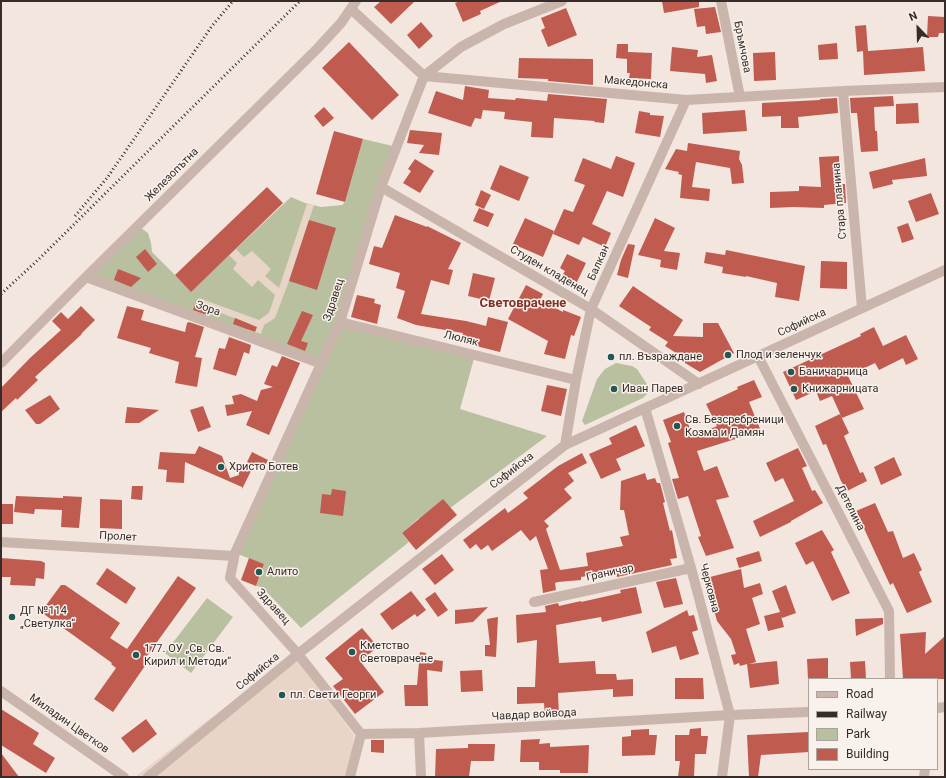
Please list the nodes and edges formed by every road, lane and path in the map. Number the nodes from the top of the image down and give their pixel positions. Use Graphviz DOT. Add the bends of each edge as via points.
graph roads {
  1 [pos="562,1"];
  2 [pos="721,1"];
  3 [pos="353,5"];
  4 [pos="424,76"];
  5 [pos="945,87"];
  6 [pos="843,91"];
  7 [pos="740,97"];
  8 [pos="686,100"];
  9 [pos="381,187"];
  10 [pos="945,270"];
  11 [pos="86,276"];
  12 [pos="862,308"];
  13 [pos="591,309"];
  14 [pos="340,322"];
  15 [pos="758,356"];
  16 [pos="1,363"];
  17 [pos="322,364"];
  18 [pos="576,380"];
  19 [pos="699,384"];
  20 [pos="644,408"];
  21 [pos="565,445"];
  22 [pos="1,542"];
  23 [pos="234,556"];
  24 [pos="691,568"];
  25 [pos="534,602"];
  26 [pos="298,654"];
  27 [pos="890,678"];
  28 [pos="1,691"];
  29 [pos="808,712"];
  30 [pos="730,715"];
  31 [pos="419,733"];
  32 [pos="361,734"];
  33 [pos="124,777"];
  34 [pos="148,777"];
  35 [pos="350,777"];
  36 [pos="421,777"];
  37 [pos="722,777"];
  1 -- 4 [label="street" via="504,24 461,47"];
  2 -- 7 [label="street, Бръмчова"];
  3 -- 4 [label="street"];
  3 -- 11 [label="street, Железопътна" via="341,23 317,48"];
  4 -- 8 [label="street, Македонска"];
  4 -- 9 [label="street, Здравец"];
  5 -- 6 [label="street, Македонска"];
  6 -- 7 [label="street, Македонска"];
  6 -- 12 [label="street, Стара планина"];
  7 -- 8 [label="street, Македонска"];
  8 -- 13 [label="street, Балкан"];
  9 -- 13 [label="street, Студен кладенец"];
  9 -- 14 [label="street, Здравец"];
  10 -- 12 [label="street, Софийска"];
  11 -- 16 [label="street, Железопътна"];
  11 -- 17 [label="street, Зора"];
  12 -- 15 [label="street, Софийска"];
  13 -- 18 [label="street, Балкан"];
  13 -- 19 [label="street, Студен кладенец"];
  14 -- 17 [label="street, Здравец"];
  14 -- 18 [label="street, Люляк"];
  15 -- 19 [label="street, Софийска"];
  15 -- 27 [label="street, Детелина" via="890,611"];
  17 -- 23 [label="street, Здравец"];
  18 -- 21 [label="street, Балкан"];
  19 -- 20 [label="street, Софийска"];
  20 -- 21 [label="street, Софийска"];
  20 -- 24 [label="street, Черковна"];
  21 -- 26 [label="street, Софийска"];
  22 -- 23 [label="street, Пролет"];
  23 -- 26 [label="street, Здравец" via="230,578"];
  24 -- 25 [label="street, Граничар"];
  24 -- 30 [label="street, Черковна"];
  26 -- 32 [label="street"];
  26 -- 34 [label="street, Софийска"];
  28 -- 33 [label="street, Миладин Цветков"];
  29 -- 30 [label="street, Чавдар войвода"];
  30 -- 31 [label="street, Чавдар войвода"];
  30 -- 37 [label="street, Черковна"];
  31 -- 32 [label="street, Чавдар войвода"];
  31 -- 36 [label="street"];
  32 -- 35 [label="street"];
}
